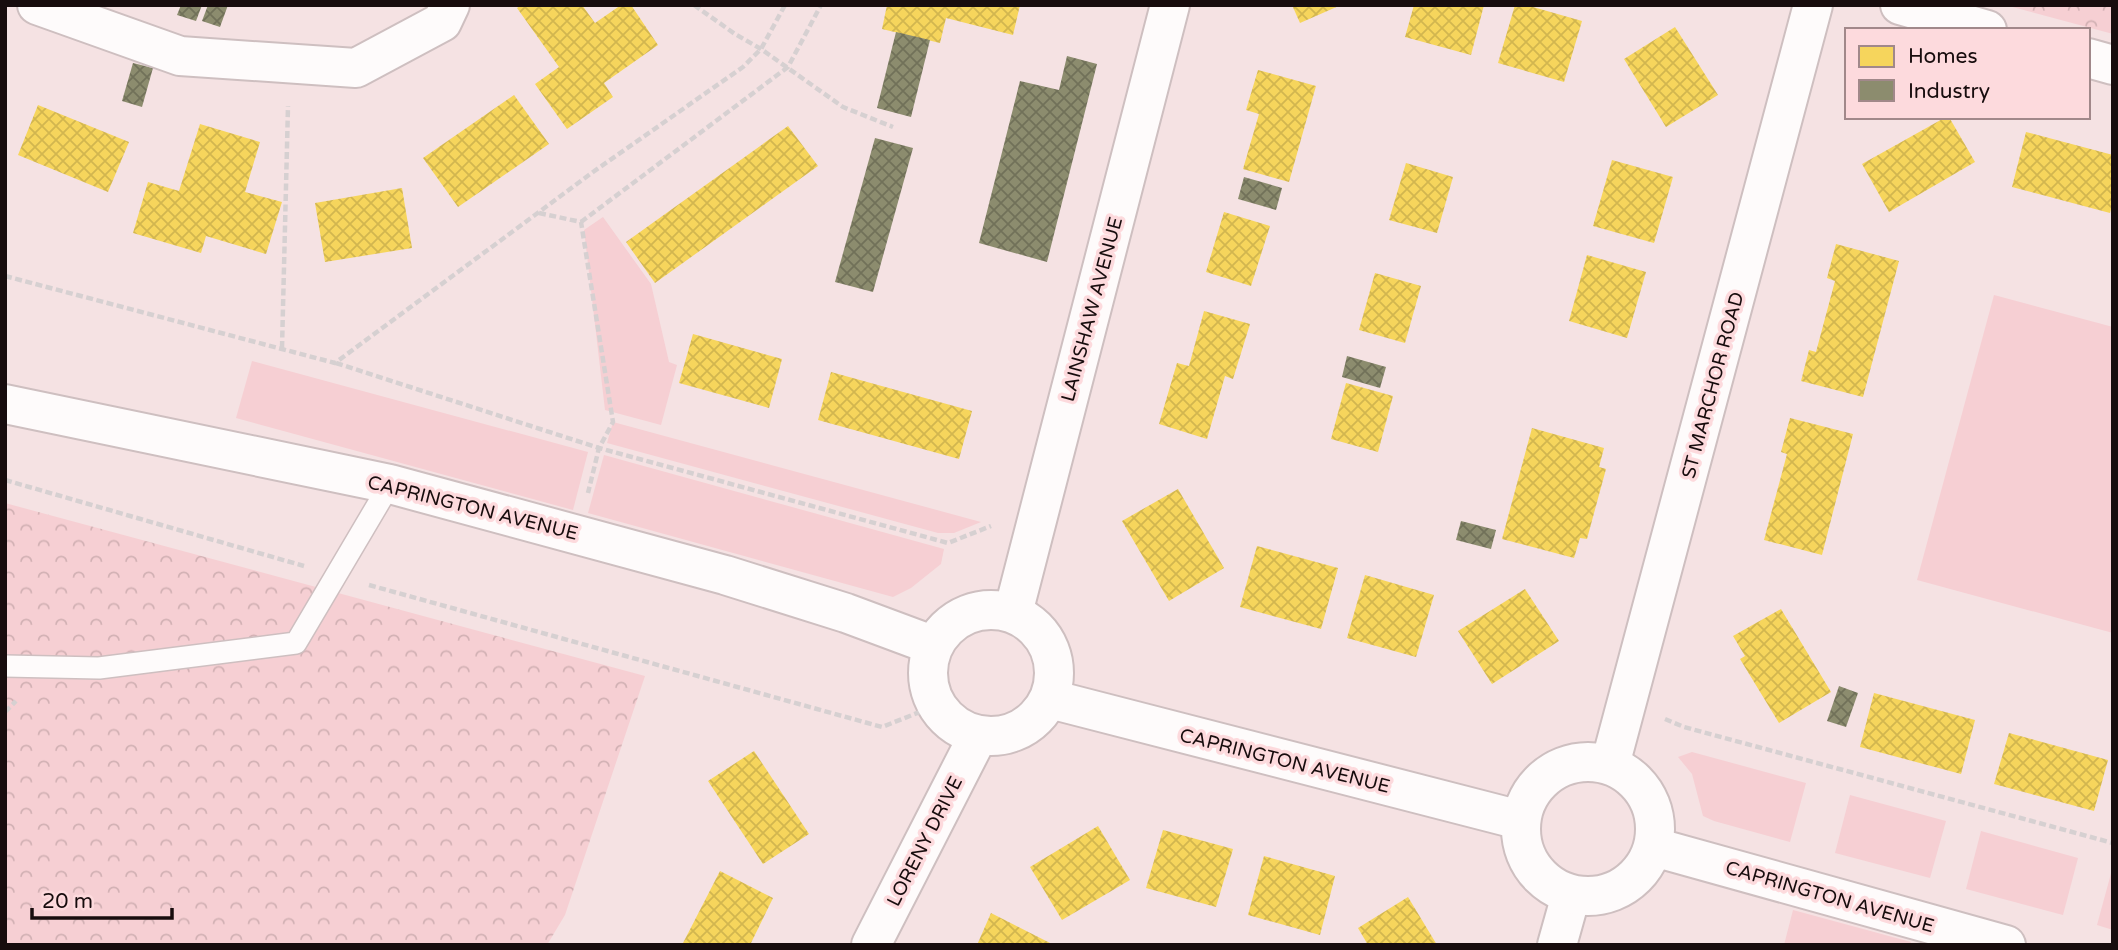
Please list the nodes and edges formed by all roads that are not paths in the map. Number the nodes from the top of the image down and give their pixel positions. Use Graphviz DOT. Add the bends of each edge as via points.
graph roads {
  1 [pos="37,5"];
  2 [pos="450,5"];
  3 [pos="1170,5"];
  4 [pos="1813,5"];
  5 [pos="1900,5"];
  6 [pos="1980,28"];
  7 [pos="2090,59"];
  8 [pos="2113,65"];
  9 [pos="5,404"];
  10 [pos="390,484"];
  11 [pos="1013,613"];
  12 [pos="932,645"];
  13 [pos="5,666"];
  14 [pos="1049,699"];
  15 [pos="978,736"];
  16 [pos="1610,765"];
  17 [pos="1520,820"];
  18 [pos="1654,847"];
  19 [pos="1571,895"];
  20 [pos="871,945"];
  21 [pos="1557,945"];
  22 [pos="2006,945"];
  1 -- 2 [label="street" via="180,56 356,68 442,22"];
  3 -- 11 [label="street, LAINSHAW AVENUE"];
  4 -- 16 [label="street, ST MARCHOR ROAD"];
  5 -- 6 [label="street"];
  7 -- 8 [label="street"];
  9 -- 10 [label="street, CAPRINGTON AVENUE"];
  10 -- 12 [label="street, CAPRINGTON AVENUE" via="821,605"];
  10 -- 13 [label="lane" via="296,643 99,668"];
  11 -- 12 [label="street" via="981,609 958,618"];
  11 -- 14 [label="street" via="1042,633 1051,650 1055,681"];
  12 -- 15 [label="street" via="928,686 935,706 950,722"];
  14 -- 15 [label="street" via="1019,731 1002,737"];
  14 -- 17 [label="street, CAPRINGTON AVENUE"];
  15 -- 20 [label="street, LORENY DRIVE"];
  16 -- 17 [label="street" via="1586,761 1553,770 1527,797"];
  16 -- 18 [label="street" via="1628,774 1648,796 1656,823"];
  17 -- 19 [label="street" via="1521,848 1536,874"];
  18 -- 19 [label="street" via="1626,885 1603,895"];
  18 -- 22 [label="street, CAPRINGTON AVENUE"];
  19 -- 21 [label="street"];
}
